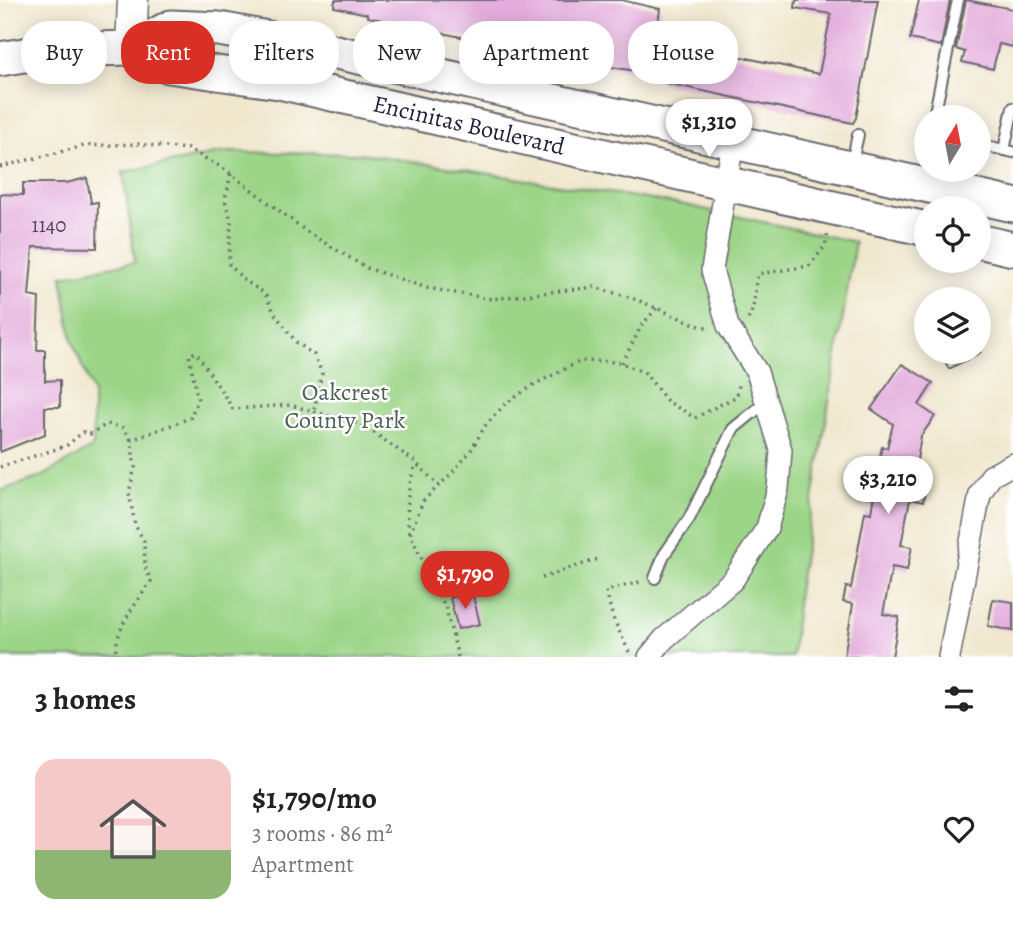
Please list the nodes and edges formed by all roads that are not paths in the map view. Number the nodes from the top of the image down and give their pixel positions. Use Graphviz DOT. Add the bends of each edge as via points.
graph roads {
  1 [pos="133,0"];
  2 [pos="958,0"];
  3 [pos="132,21"];
  4 [pos="215,29"];
  5 [pos="121,48"];
  6 [pos="0,59"];
  7 [pos="215,73"];
  8 [pos="508,84"];
  9 [pos="506,91"];
  10 [pos="936,105"];
  11 [pos="1013,108"];
  12 [pos="858,135"];
  13 [pos="733,142"];
  14 [pos="991,147"];
  15 [pos="1009,151"];
  16 [pos="851,169"];
  17 [pos="726,183"];
  18 [pos="1013,205"];
  19 [pos="914,226"];
  20 [pos="991,244"];
  21 [pos="1013,249"];
  22 [pos="766,402"];
  23 [pos="1013,464"];
  24 [pos="655,578"];
  25 [pos="649,657"];
  26 [pos="949,657"];
  1 -- 3 [label="main road"];
  2 -- 10 [label="lane"];
  4 -- 9 [label="main road, Encinitas Boulevard"];
  5 -- 6 [label="main road, Encinitas Boulevard" via="54,50"];
  7 -- 17 [label="main road, Encinitas Boulevard" via="279,82"];
  8 -- 9 [label="lane"];
  9 -- 13 [label="main road, Encinitas Boulevard"];
  11 -- 15 [label="lane"];
  12 -- 16 [label="lane"];
  13 -- 16 [label="main road, Encinitas Boulevard"];
  13 -- 17 [label="street"];
  14 -- 15 [label="lane"];
  16 -- 18 [label="main road, Encinitas Boulevard"];
  17 -- 19 [label="main road, Encinitas Boulevard"];
  17 -- 22 [label="street" via="712,270 728,326 757,372"];
  20 -- 21 [label="main road"];
  22 -- 24 [label="lane" via="733,429"];
  22 -- 25 [label="street" via="781,450 778,489 767,528 733,580"];
  23 -- 26 [label="street" via="991,476 980,494"];
}
